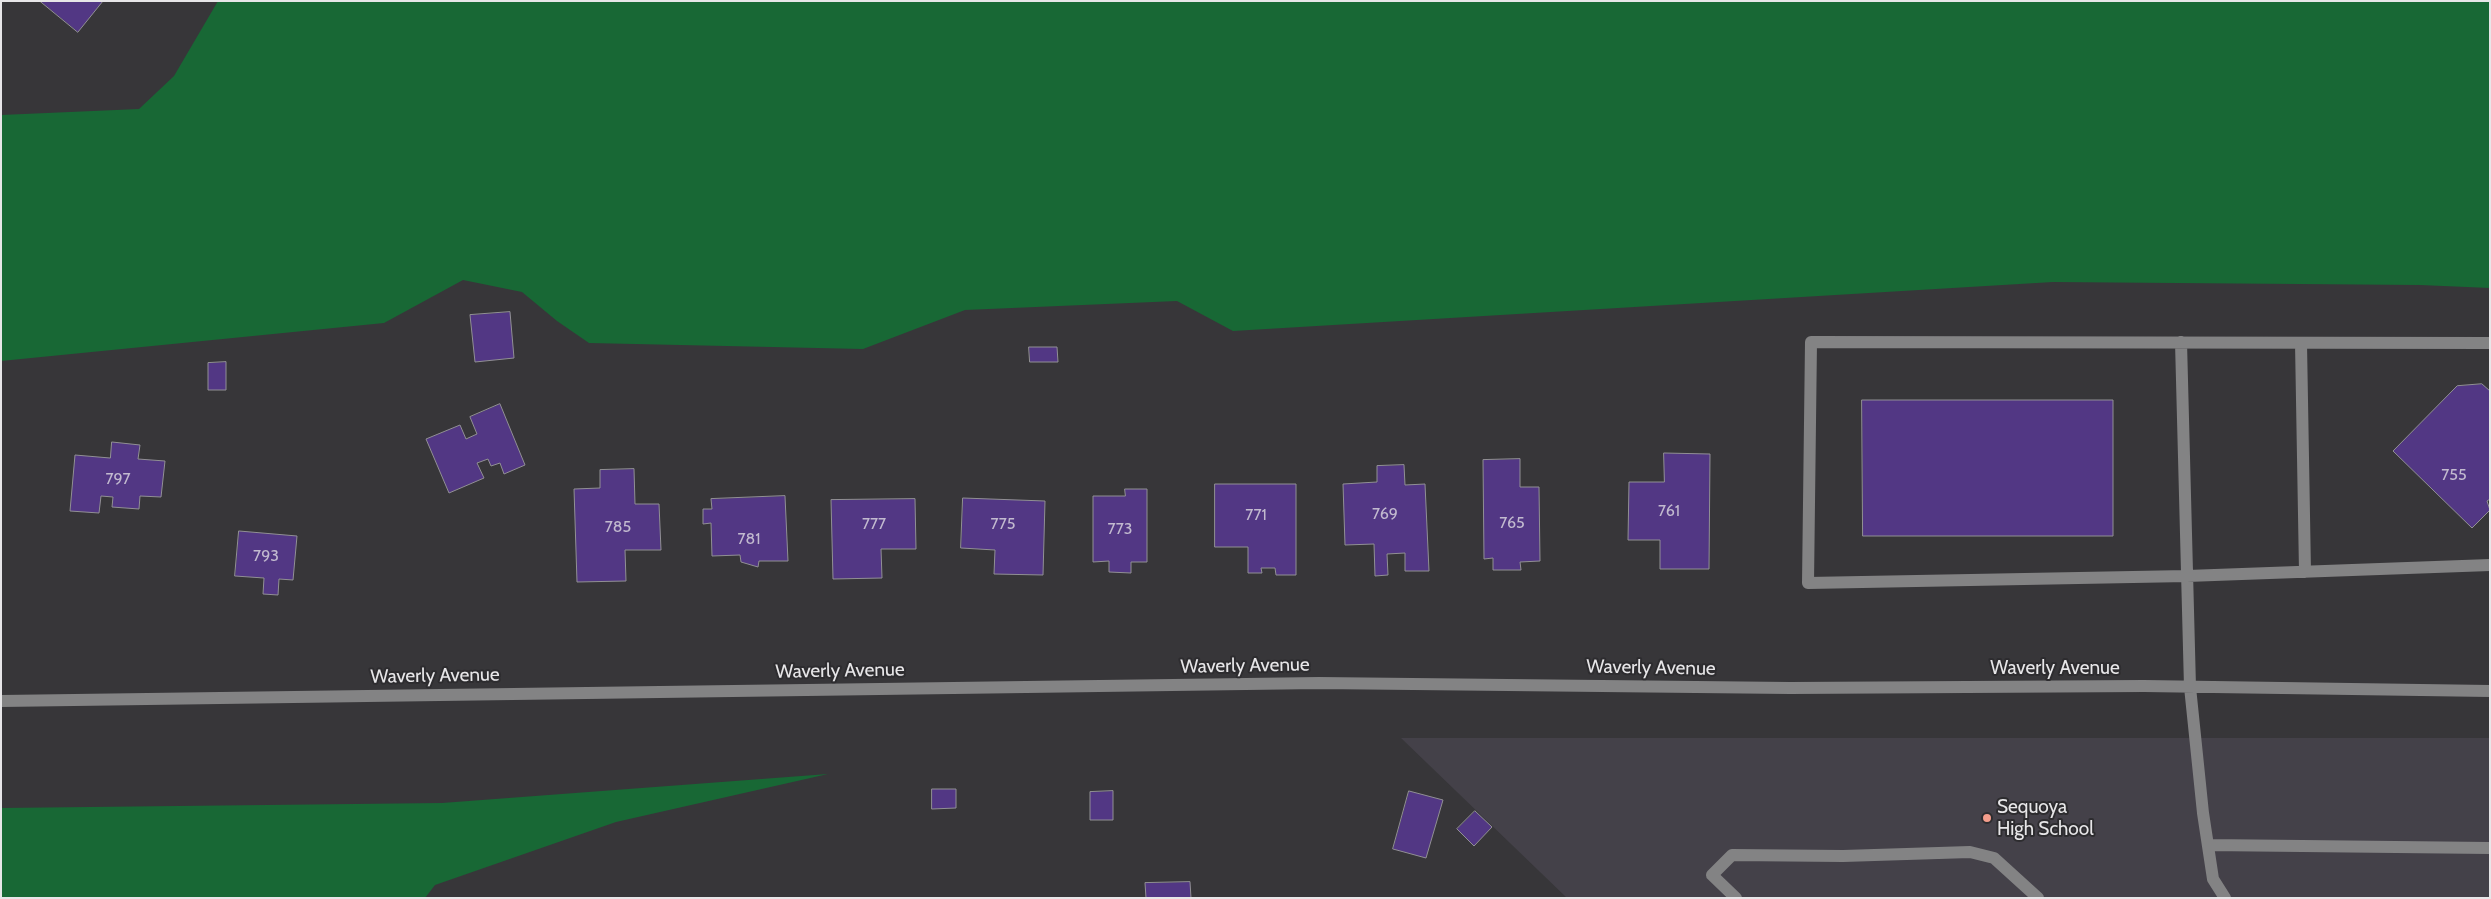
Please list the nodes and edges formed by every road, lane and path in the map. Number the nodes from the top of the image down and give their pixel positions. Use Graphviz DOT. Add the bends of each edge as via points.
graph roads {
  1 [pos="2181,342"];
  2 [pos="2302,343"];
  3 [pos="2490,343"];
  4 [pos="2490,565"];
  5 [pos="2305,572"];
  6 [pos="2187,576"];
  7 [pos="2190,687"];
  8 [pos="2490,691"];
  9 [pos="1,701"];
  10 [pos="2208,845"];
  11 [pos="2490,848"];
  12 [pos="1736,898"];
  13 [pos="2038,898"];
  14 [pos="2225,898"];
  1 -- 2 [label="street"];
  1 -- 6 [label="street"];
  1 -- 6 [label="street" via="1810,342 1808,583"];
  2 -- 3 [label="street"];
  2 -- 5 [label="street"];
  4 -- 5 [label="street"];
  5 -- 6 [label="street"];
  6 -- 7 [label="street"];
  7 -- 8 [label="street, Waverly Avenue"];
  7 -- 9 [label="street, Waverly Avenue" via="1319,684"];
  7 -- 10 [label="street"];
  10 -- 11 [label="street"];
  10 -- 14 [label="street" via="2214,879"];
  12 -- 13 [label="street" via="1712,875 1732,855 1970,852 1994,858"];
}
